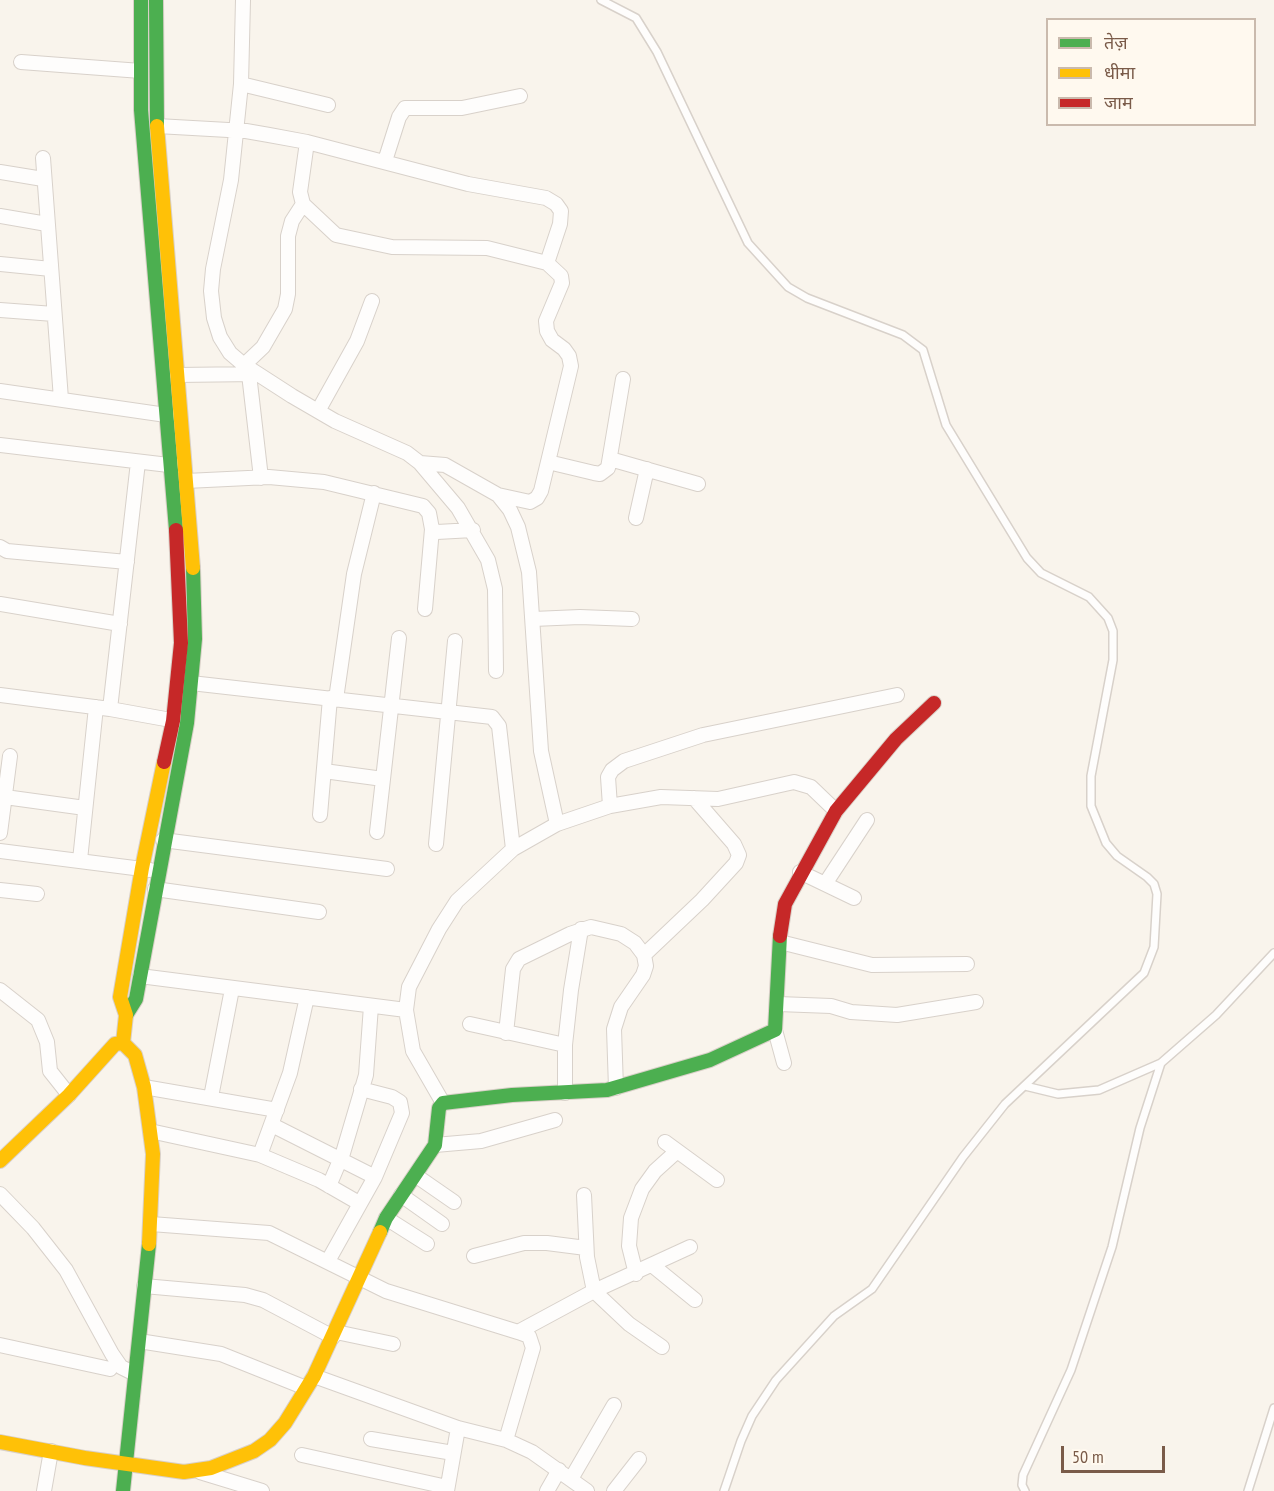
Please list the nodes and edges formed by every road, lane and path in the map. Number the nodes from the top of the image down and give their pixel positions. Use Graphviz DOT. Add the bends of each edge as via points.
graph roads {
  1 [pos="141,0"];
  2 [pos="156,0"];
  3 [pos="243,0"];
  4 [pos="601,0"];
  5 [pos="21,62"];
  6 [pos="141,71"];
  7 [pos="241,84"];
  8 [pos="520,96"];
  9 [pos="328,105"];
  10 [pos="157,126"];
  11 [pos="235,130"];
  12 [pos="308,142"];
  13 [pos="43,158"];
  14 [pos="385,161"];
  15 [pos="0,172"];
  16 [pos="43,179"];
  17 [pos="303,204"];
  18 [pos="0,216"];
  19 [pos="47,224"];
  20 [pos="547,263"];
  21 [pos="0,264"];
  22 [pos="51,269"];
  23 [pos="372,301"];
  24 [pos="0,310"];
  25 [pos="54,314"];
  26 [pos="250,371"];
  27 [pos="177,375"];
  28 [pos="623,379"];
  29 [pos="0,391"];
  30 [pos="61,399"];
  31 [pos="318,411"];
  32 [pos="165,415"];
  33 [pos="180,416"];
  34 [pos="0,445"];
  35 [pos="610,459"];
  36 [pos="138,462"];
  37 [pos="420,462"];
  38 [pos="548,462"];
  39 [pos="169,465"];
  40 [pos="185,466"];
  41 [pos="647,469"];
  42 [pos="261,478"];
  43 [pos="186,481"];
  44 [pos="698,484"];
  45 [pos="374,493"];
  46 [pos="498,495"];
  47 [pos="636,518"];
  48 [pos="432,529"];
  49 [pos="472,530"];
  50 [pos="0,547"];
  51 [pos="127,562"];
  52 [pos="0,604"];
  53 [pos="425,609"];
  54 [pos="533,619"];
  55 [pos="632,619"];
  56 [pos="120,624"];
  57 [pos="399,638"];
  58 [pos="455,641"];
  59 [pos="496,670"];
  60 [pos="191,683"];
  61 [pos="0,695"];
  62 [pos="897,695"];
  63 [pos="333,698"];
  64 [pos="934,703"];
  65 [pos="392,706"];
  66 [pos="103,708"];
  67 [pos="447,712"];
  68 [pos="180,722"];
  69 [pos="10,756"];
  70 [pos="324,771"];
  71 [pos="383,779"];
  72 [pos="5,797"];
  73 [pos="694,798"];
  74 [pos="610,806"];
  75 [pos="86,808"];
  76 [pos="836,811"];
  77 [pos="320,815"];
  78 [pos="867,820"];
  79 [pos="557,824"];
  80 [pos="377,832"];
  81 [pos="0,833"];
  82 [pos="164,840"];
  83 [pos="436,844"];
  84 [pos="513,849"];
  85 [pos="0,851"];
  86 [pos="80,860"];
  87 [pos="142,868"];
  88 [pos="387,869"];
  89 [pos="158,871"];
  90 [pos="800,872"];
  91 [pos="825,884"];
  92 [pos="154,889"];
  93 [pos="0,890"];
  94 [pos="37,894"];
  95 [pos="854,898"];
  96 [pos="319,912"];
  97 [pos="581,929"];
  98 [pos="780,942"];
  99 [pos="1274,953"];
  100 [pos="644,955"];
  101 [pos="967,964"];
  102 [pos="140,976"];
  103 [pos="232,989"];
  104 [pos="0,990"];
  105 [pos="307,997"];
  106 [pos="976,1002"];
  107 [pos="778,1004"];
  108 [pos="371,1006"];
  109 [pos="406,1010"];
  110 [pos="126,1015"];
  111 [pos="470,1024"];
  112 [pos="774,1030"];
  113 [pos="506,1033"];
  114 [pos="123,1043"];
  115 [pos="565,1045"];
  116 [pos="784,1063"];
  117 [pos="1161,1063"];
  118 [pos="1025,1086"];
  119 [pos="144,1088"];
  120 [pos="616,1088"];
  121 [pos="361,1089"];
  122 [pos="565,1093"];
  123 [pos="69,1095"];
  124 [pos="211,1097"];
  125 [pos="443,1103"];
  126 [pos="277,1110"];
  127 [pos="555,1120"];
  128 [pos="272,1125"];
  129 [pos="150,1131"];
  130 [pos="435,1145"];
  131 [pos="260,1155"];
  132 [pos="340,1159"];
  133 [pos="0,1161"];
  134 [pos="415,1175"];
  135 [pos="375,1177"];
  136 [pos="717,1180"];
  137 [pos="328,1186"];
  138 [pos="0,1194"];
  139 [pos="401,1195"];
  140 [pos="584,1195"];
  141 [pos="454,1202"];
  142 [pos="359,1203"];
  143 [pos="386,1218"];
  144 [pos="151,1224"];
  145 [pos="442,1224"];
  146 [pos="427,1244"];
  147 [pos="690,1247"];
  148 [pos="586,1248"];
  149 [pos="474,1256"];
  150 [pos="328,1262"];
  151 [pos="652,1265"];
  152 [pos="636,1274"];
  153 [pos="357,1278"];
  154 [pos="144,1286"];
  155 [pos="594,1291"];
  156 [pos="695,1300"];
  157 [pos="518,1332"];
  158 [pos="334,1335"];
  159 [pos="139,1341"];
  160 [pos="393,1344"];
  161 [pos="0,1345"];
  162 [pos="662,1347"];
  163 [pos="110,1369"];
  164 [pos="135,1374"];
  165 [pos="314,1376"];
  166 [pos="306,1388"];
  167 [pos="614,1405"];
  168 [pos="1274,1408"];
  169 [pos="458,1428"];
  170 [pos="371,1439"];
  171 [pos="506,1440"];
  172 [pos="0,1442"];
  173 [pos="51,1451"];
  174 [pos="453,1453"];
  175 [pos="302,1455"];
  176 [pos="639,1459"];
  177 [pos="125,1464"];
  178 [pos="559,1470"];
  179 [pos="198,1471"];
  180 [pos="571,1479"];
  181 [pos="447,1489"];
  182 [pos="44,1491"];
  183 [pos="123,1491"];
  184 [pos="262,1491"];
  185 [pos="547,1491"];
  186 [pos="587,1491"];
  187 [pos="615,1491"];
  188 [pos="724,1491"];
  189 [pos="1025,1491"];
  190 [pos="1248,1491"];
  1 -- 6 [label="street"];
  2 -- 10 [label="street"];
  3 -- 7 [label="street"];
  4 -- 118 [label="lane" via="636,18 657,52 748,243 788,287 903,334 923,350 946,425 1027,558 1041,573 1089,597 1108,618 1113,631 1113,660 1093,763 1091,806 1106,843 1154,884 1158,911 1152,959 1144,973"];
  5 -- 6 [label="street"];
  6 -- 32 [label="street"];
  7 -- 9 [label="street"];
  7 -- 11 [label="street"];
  8 -- 14 [label="street" via="462,108 405,108"];
  10 -- 11 [label="street"];
  10 -- 27 [label="street"];
  11 -- 12 [label="street"];
  11 -- 26 [label="street" via="231,180 213,268 213,318 231,353"];
  12 -- 14 [label="street"];
  12 -- 17 [label="street" via="300,192"];
  13 -- 16 [label="street"];
  14 -- 20 [label="street" via="468,184 546,198 556,204 561,211 560,224"];
  15 -- 16 [label="street"];
  16 -- 19 [label="street"];
  17 -- 20 [label="street" via="327,229 352,239 392,247 487,248"];
  17 -- 26 [label="street" via="292,220 288,236 285,309"];
  18 -- 19 [label="street"];
  19 -- 22 [label="street"];
  20 -- 38 [label="street" via="556,268 562,283 546,321 547,331 569,356 571,366"];
  21 -- 22 [label="street"];
  22 -- 25 [label="street"];
  23 -- 31 [label="street" via="357,340"];
  24 -- 25 [label="street"];
  25 -- 30 [label="street"];
  26 -- 27 [label="street"];
  26 -- 31 [label="street"];
  26 -- 42 [label="street"];
  27 -- 33 [label="street"];
  28 -- 35 [label="street"];
  29 -- 30 [label="street"];
  30 -- 32 [label="street"];
  31 -- 37 [label="street"];
  32 -- 33 [label="street"];
  32 -- 39 [label="street"];
  33 -- 40 [label="street"];
  34 -- 36 [label="street"];
  35 -- 38 [label="street" via="608,468 600,474"];
  35 -- 41 [label="street"];
  36 -- 39 [label="street"];
  36 -- 51 [label="street"];
  37 -- 46 [label="street" via="445,465"];
  37 -- 49 [label="street"];
  38 -- 46 [label="street" via="537,498 521,501"];
  39 -- 40 [label="street"];
  39 -- 68 [label="street" via="181,594"];
  40 -- 43 [label="street"];
  41 -- 44 [label="street"];
  41 -- 47 [label="street"];
  42 -- 43 [label="street"];
  42 -- 45 [label="street" via="324,482"];
  43 -- 60 [label="street" via="195,602"];
  45 -- 48 [label="street" via="423,506 429,513"];
  45 -- 63 [label="street" via="354,574"];
  46 -- 54 [label="street" via="510,510 524,548"];
  48 -- 49 [label="street"];
  48 -- 53 [label="street"];
  49 -- 59 [label="street" via="488,560 495,589"];
  50 -- 51 [label="street" via="7,551"];
  51 -- 56 [label="street"];
  52 -- 56 [label="street"];
  54 -- 55 [label="street"];
  54 -- 79 [label="street" via="541,751"];
  56 -- 66 [label="street"];
  57 -- 65 [label="street"];
  58 -- 67 [label="street"];
  60 -- 63 [label="street"];
  60 -- 68 [label="street"];
  61 -- 66 [label="street"];
  62 -- 74 [label="street" via="703,735 624,761 608,777"];
  63 -- 65 [label="street"];
  63 -- 70 [label="street"];
  64 -- 76 [label="street" via="896,739"];
  65 -- 67 [label="street"];
  65 -- 71 [label="street"];
  66 -- 68 [label="street"];
  66 -- 75 [label="street"];
  67 -- 83 [label="street"];
  67 -- 84 [label="street" via="496,720"];
  68 -- 82 [label="street"];
  68 -- 87 [label="street"];
  69 -- 72 [label="street"];
  70 -- 71 [label="street"];
  70 -- 77 [label="street"];
  71 -- 80 [label="street"];
  72 -- 75 [label="street"];
  72 -- 81 [label="street"];
  73 -- 74 [label="street" via="661,797"];
  73 -- 76 [label="street" via="718,799 803,782"];
  73 -- 100 [label="street" via="739,855 702,900"];
  74 -- 79 [label="street"];
  75 -- 86 [label="street"];
  76 -- 90 [label="street"];
  78 -- 91 [label="street"];
  79 -- 84 [label="street"];
  82 -- 88 [label="street"];
  82 -- 89 [label="street"];
  84 -- 109 [label="street" via="457,902 439,929 409,987"];
  85 -- 86 [label="street"];
  86 -- 87 [label="street"];
  87 -- 89 [label="street"];
  87 -- 110 [label="street" via="120,997"];
  89 -- 92 [label="street"];
  90 -- 91 [label="street"];
  90 -- 98 [label="street" via="785,904"];
  91 -- 95 [label="street"];
  92 -- 96 [label="street"];
  92 -- 102 [label="street"];
  93 -- 94 [label="street"];
  97 -- 100 [label="street" via="591,927 621,934"];
  97 -- 113 [label="street" via="515,964"];
  97 -- 115 [label="street"];
  98 -- 101 [label="street" via="872,964"];
  98 -- 107 [label="street"];
  99 -- 117 [label="lane" via="1216,1016"];
  100 -- 120 [label="street" via="643,975 621,1007 614,1029"];
  102 -- 103 [label="street"];
  102 -- 110 [label="street" via="136,999"];
  103 -- 105 [label="street"];
  103 -- 124 [label="street"];
  104 -- 123 [label="street" via="38,1020 47,1042 50,1071"];
  105 -- 108 [label="street"];
  105 -- 126 [label="street" via="290,1073"];
  106 -- 107 [label="street" via="897,1015"];
  107 -- 112 [label="street"];
  108 -- 109 [label="street"];
  108 -- 121 [label="street" via="369,1059"];
  109 -- 125 [label="street" via="413,1050"];
  110 -- 114 [label="street"];
  111 -- 113 [label="street"];
  112 -- 116 [label="street"];
  112 -- 120 [label="street" via="710,1060"];
  113 -- 115 [label="street"];
  114 -- 119 [label="street" via="135,1055"];
  114 -- 123 [label="street" via="109,1050"];
  115 -- 122 [label="street"];
  117 -- 118 [label="lane" via="1099,1090 1058,1094"];
  117 -- 189 [label="lane" via="1140,1128 1112,1247 1071,1370 1023,1475"];
  118 -- 188 [label="lane" via="983,1130 872,1289 834,1316 776,1380 734,1455"];
  119 -- 124 [label="street"];
  119 -- 129 [label="street"];
  120 -- 122 [label="street"];
  121 -- 132 [label="street"];
  121 -- 135 [label="street" via="392,1097 402,1107"];
  122 -- 125 [label="street"];
  123 -- 133 [label="street"];
  124 -- 126 [label="street"];
  125 -- 130 [label="street"];
  126 -- 128 [label="street"];
  127 -- 130 [label="street" via="481,1141"];
  128 -- 131 [label="street"];
  128 -- 132 [label="street"];
  129 -- 131 [label="street"];
  129 -- 144 [label="street"];
  130 -- 134 [label="street"];
  131 -- 137 [label="street"];
  132 -- 135 [label="street"];
  132 -- 137 [label="street"];
  134 -- 139 [label="street"];
  134 -- 141 [label="street"];
  135 -- 142 [label="street"];
  136 -- 152 [label="street" via="670,1147 642,1190 631,1218 629,1246"];
  137 -- 142 [label="street"];
  138 -- 164 [label="street" via="66,1269 112,1354 121,1366"];
  139 -- 143 [label="street"];
  139 -- 145 [label="street"];
  140 -- 148 [label="street"];
  142 -- 150 [label="street"];
  143 -- 146 [label="street"];
  143 -- 153 [label="street"];
  144 -- 150 [label="street" via="269,1233"];
  144 -- 154 [label="street"];
  147 -- 151 [label="street"];
  148 -- 149 [label="street" via="524,1243"];
  148 -- 155 [label="street"];
  150 -- 153 [label="street"];
  151 -- 152 [label="street"];
  151 -- 156 [label="street"];
  152 -- 155 [label="street"];
  153 -- 157 [label="street" via="386,1291"];
  153 -- 158 [label="street"];
  154 -- 158 [label="street" via="245,1295"];
  154 -- 159 [label="street"];
  155 -- 157 [label="street"];
  155 -- 162 [label="street" via="629,1324"];
  157 -- 171 [label="street" via="529,1336 533,1348"];
  158 -- 160 [label="street"];
  158 -- 165 [label="street"];
  159 -- 164 [label="street"];
  159 -- 166 [label="street" via="221,1354"];
  161 -- 163 [label="street"];
  164 -- 177 [label="street"];
  165 -- 166 [label="street"];
  165 -- 169 [label="street"];
  166 -- 179 [label="street" via="270,1440 254,1451"];
  167 -- 180 [label="street"];
  168 -- 190 [label="lane"];
  169 -- 171 [label="street"];
  169 -- 174 [label="street"];
  170 -- 174 [label="street"];
  171 -- 178 [label="street"];
  172 -- 173 [label="street"];
  173 -- 177 [label="street"];
  173 -- 182 [label="street"];
  174 -- 181 [label="street"];
  175 -- 181 [label="street"];
  176 -- 187 [label="street"];
  177 -- 179 [label="street"];
  177 -- 183 [label="street"];
  178 -- 180 [label="street"];
  178 -- 185 [label="street"];
  179 -- 184 [label="street"];
  180 -- 186 [label="street"];
}
